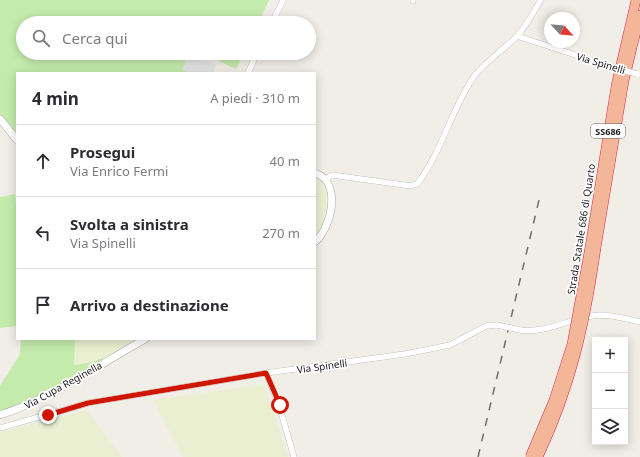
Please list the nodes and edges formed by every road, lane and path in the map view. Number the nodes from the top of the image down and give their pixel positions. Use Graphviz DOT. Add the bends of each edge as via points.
graph roads {
  1 [pos="283,0"];
  2 [pos="540,0"];
  3 [pos="631,0"];
  4 [pos="636,0"];
  5 [pos="275,16"];
  6 [pos="637,17"];
  7 [pos="517,36"];
  8 [pos="254,60"];
  9 [pos="248,72"];
  10 [pos="639,75"];
  11 [pos="0,119"];
  12 [pos="16,139"];
  13 [pos="316,174"];
  14 [pos="326,179"];
  15 [pos="316,241"];
  16 [pos="593,248"];
  17 [pos="640,322"];
  18 [pos="143,340"];
  19 [pos="266,373"];
  20 [pos="0,415"];
  21 [pos="0,428"];
  22 [pos="294,457"];
  23 [pos="530,457"];
  24 [pos="538,457"];
  1 -- 5 [label="street"];
  2 -- 7 [label="street"];
  3 -- 6 [label="highway, SS686"];
  4 -- 6 [label="highway, Strada Statale 686 di Quarto / SS686"];
  6 -- 16 [label="highway, Strada Statale 686 di Quarto / SS686" via="611,112"];
  7 -- 10 [label="street, Via Spinelli, bridge"];
  7 -- 14 [label="street" via="480,68 473,78 442,144 415,185 332,175"];
  8 -- 9 [label="street"];
  11 -- 12 [label="street"];
  13 -- 14 [label="street"];
  14 -- 15 [label="street" via="331,190 331,206 324,229"];
  16 -- 23 [label="highway, Strada Statale 686 di Quarto / SS686, bridge" via="572,344 554,400"];
  16 -- 24 [label="highway, Strada Statale 686 di Quarto / SS686, bridge" via="587,306 572,372"];
  17 -- 19 [label="street, Via Spinelli, bridge" via="598,315 528,331 497,325 486,326 460,341 443,347"];
  18 -- 20 [label="street, Via Cupa Reginella" via="46,397"];
  19 -- 21 [label="street, Via Spinelli" via="88,403"];
  19 -- 22 [label="street" via="280,405"];
}
